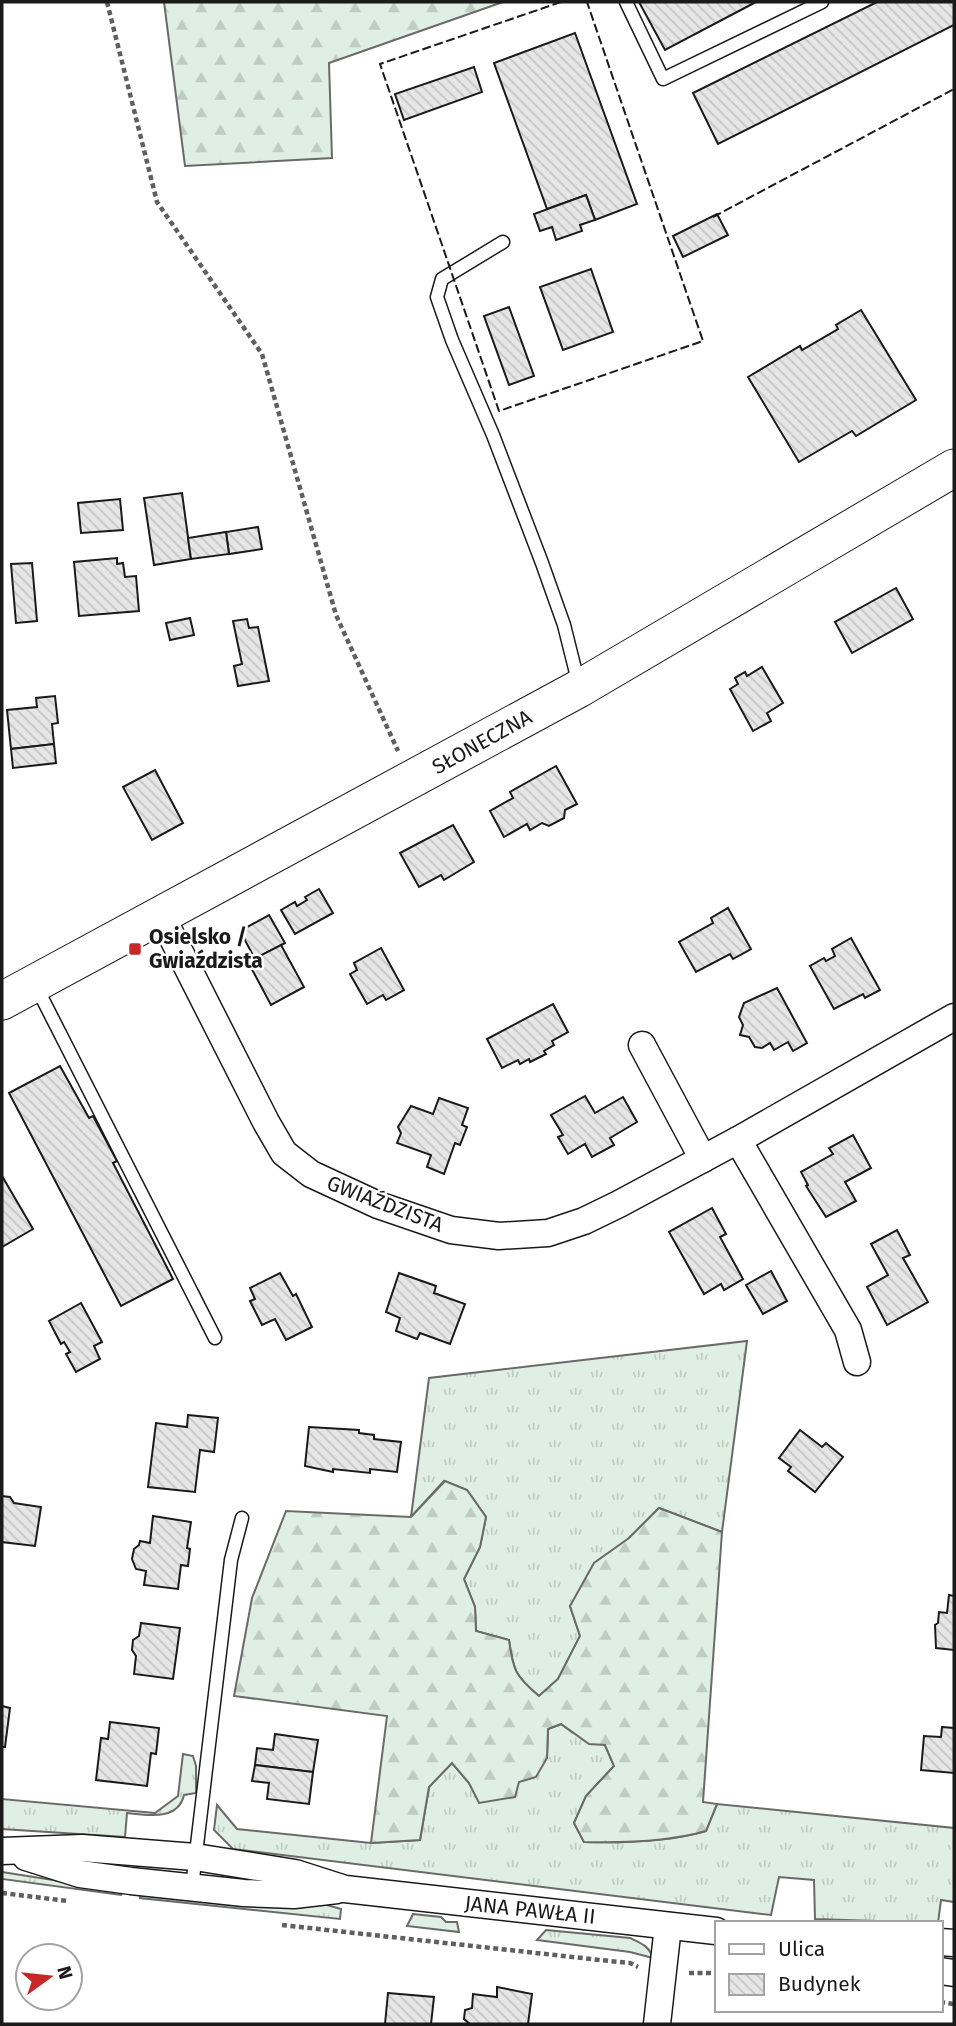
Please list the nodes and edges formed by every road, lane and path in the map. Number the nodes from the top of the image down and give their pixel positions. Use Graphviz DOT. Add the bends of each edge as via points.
graph roads {
  1 [pos="107,2"];
  2 [pos="626,2"];
  3 [pos="822,2"];
  4 [pos="503,242"];
  5 [pos="954,468"];
  6 [pos="580,688"];
  7 [pos="411,780"];
  8 [pos="161,915"];
  9 [pos="17,993"];
  10 [pos="954,1017"];
  11 [pos="642,1045"];
  12 [pos="738,1140"];
  13 [pos="703,1159"];
  14 [pos="215,1338"];
  15 [pos="858,1362"];
  16 [pos="242,1518"];
  17 [pos="5,1851"];
  18 [pos="195,1857"];
  19 [pos="192,1887"];
  20 [pos="345,1889"];
  21 [pos="668,1926"];
  22 [pos="338,1931"];
  23 [pos="715,1931"];
  24 [pos="645,1969"];
  25 [pos="715,1973"];
  26 [pos="688,1974"];
  27 [pos="657,2024"];
  1 -- 7 [label="path" via="158,202 262,354 336,615"];
  2 -- 3 [label="lane" via="663,79"];
  4 -- 6 [label="lane" via="442,279 437,297 542,563"];
  5 -- 6 [label="street, SŁONECZNA"];
  6 -- 7 [label="street, SŁONECZNA"];
  7 -- 8 [label="street, SŁONECZNA"];
  8 -- 9 [label="street, SŁONECZNA"];
  8 -- 13 [label="street, GWIAŹDZISTA" via="284,1153 343,1191 451,1230 499,1236 548,1233 584,1221"];
  9 -- 14 [label="lane" via="41,996"];
  10 -- 12 [label="street, GWIAŹDZISTA"];
  11 -- 13 [label="street"];
  12 -- 13 [label="street, GWIAŹDZISTA"];
  12 -- 15 [label="street" via="848,1330"];
  16 -- 18 [label="lane" via="231,1560"];
  17 -- 18 [label="street, JANA PAWŁA II" via="82,1848"];
  17 -- 19 [label="street, JANA PAWŁA II" via="80,1874"];
  18 -- 19 [label="lane"];
  18 -- 20 [label="street, JANA PAWŁA II" via="295,1873"];
  19 -- 20 [label="street, JANA PAWŁA II" via="294,1895"];
  20 -- 21 [label="street, JANA PAWŁA II"];
  21 -- 23 [label="street, JANA PAWŁA II"];
  21 -- 27 [label="street"];
  22 -- 24 [label="path" via="630,1963"];
  25 -- 26 [label="path"];
}
